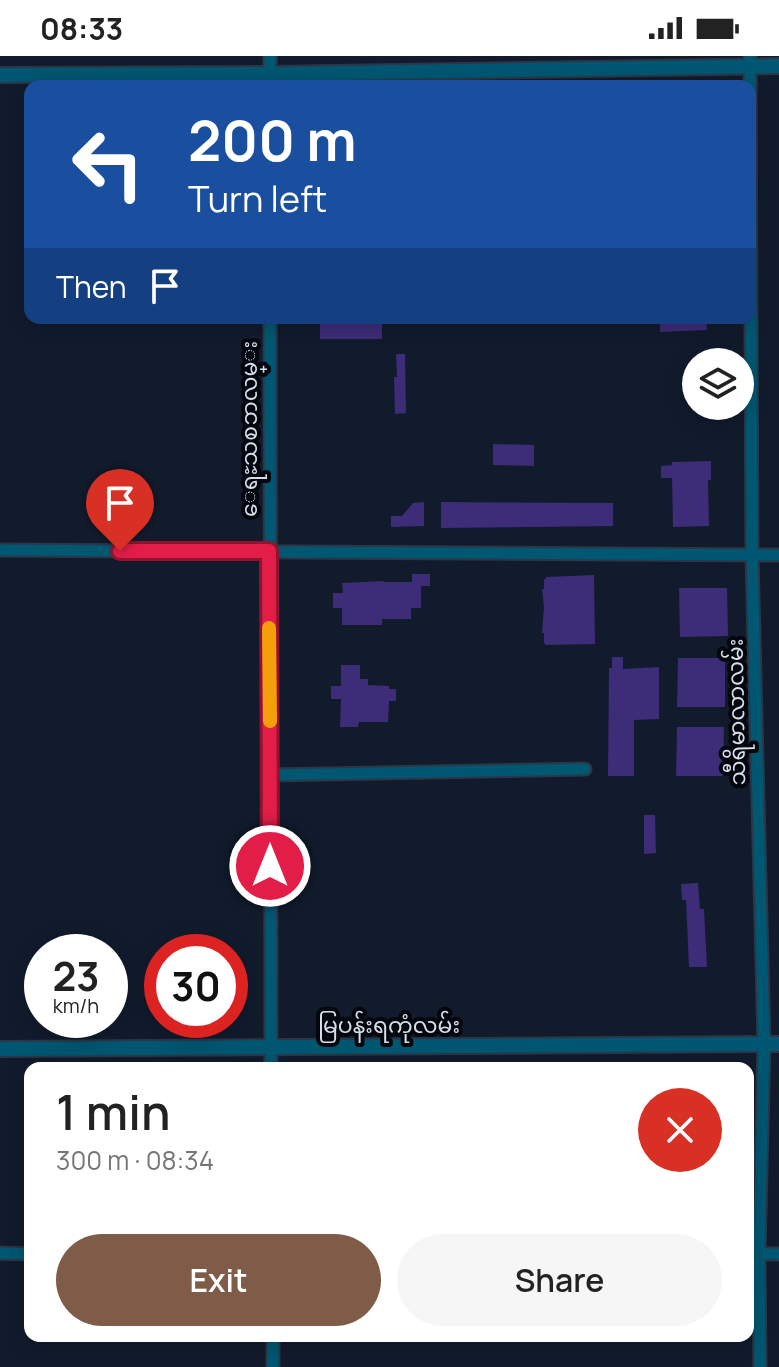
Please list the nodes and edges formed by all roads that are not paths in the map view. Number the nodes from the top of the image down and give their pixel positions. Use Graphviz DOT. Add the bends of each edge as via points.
graph roads {
  1 [pos="270,56"];
  2 [pos="750,61"];
  3 [pos="779,66"];
  4 [pos="0,75"];
  5 [pos="270,80"];
  6 [pos="270,324"];
  7 [pos="751,324"];
  8 [pos="0,550"];
  9 [pos="269,551"];
  10 [pos="779,555"];
  11 [pos="752,556"];
  12 [pos="585,769"];
  13 [pos="270,775"];
  14 [pos="772,1044"];
  15 [pos="271,1048"];
  16 [pos="0,1049"];
  17 [pos="271,1062"];
  18 [pos="0,1253"];
  19 [pos="24,1254"];
  20 [pos="754,1254"];
  21 [pos="779,1254"];
  22 [pos="273,1342"];
  23 [pos="273,1367"];
  24 [pos="760,1367"];
  1 -- 5 [label="street"];
  2 -- 3 [label="street"];
  2 -- 5 [label="street"];
  4 -- 5 [label="street"];
  6 -- 9 [label="street, ေရႊသစၥာလမ္း"];
  7 -- 11 [label="street, သီရိမာလာလမ်း"];
  8 -- 9 [label="street"];
  9 -- 11 [label="street"];
  9 -- 13 [label="street, ေရႊသစၥာလမ္း"];
  10 -- 11 [label="street"];
  11 -- 14 [label="street, သီရိမာလာလမ်း"];
  12 -- 13 [label="street"];
  13 -- 15 [label="street, ေရႊသစၥာလမ္း"];
  14 -- 15 [label="street, မြပန်းရကုံလမ်း"];
  14 -- 20 [label="street, သီရိမာလာလမ်း"];
  15 -- 16 [label="street, မြပန်းရကုံလမ်း"];
  15 -- 17 [label="street, ေရႊသစၥာလမ္း"];
  18 -- 19 [label="street"];
  20 -- 21 [label="street"];
  20 -- 24 [label="street, သီရိမာလာလမ်း"];
  22 -- 23 [label="street"];
}
